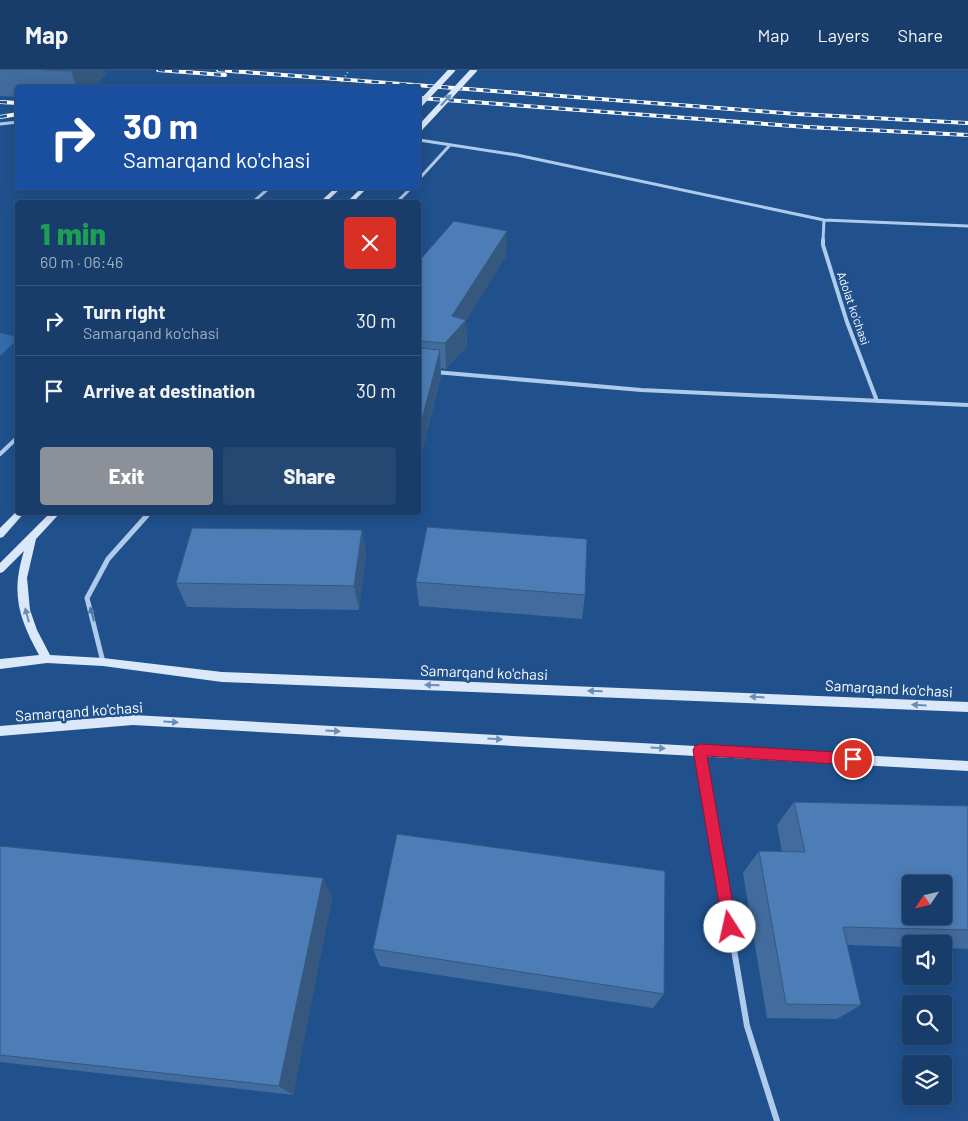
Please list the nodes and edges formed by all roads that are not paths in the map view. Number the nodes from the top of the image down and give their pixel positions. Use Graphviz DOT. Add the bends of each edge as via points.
graph roads {
  1 [pos="452,70"];
  2 [pos="474,70"];
  3 [pos="421,103"];
  4 [pos="15,122"];
  5 [pos="0,124"];
  6 [pos="421,127"];
  7 [pos="421,140"];
  8 [pos="450,145"];
  9 [pos="421,176"];
  10 [pos="267,190"];
  11 [pos="336,190"];
  12 [pos="362,190"];
  13 [pos="408,190"];
  14 [pos="255,200"];
  15 [pos="326,200"];
  16 [pos="352,200"];
  17 [pos="399,200"];
  18 [pos="824,220"];
  19 [pos="968,226"];
  20 [pos="428,371"];
  21 [pos="877,401"];
  22 [pos="968,405"];
  23 [pos="15,440"];
  24 [pos="0,454"];
  25 [pos="18,515"];
  26 [pos="55,515"];
  27 [pos="147,515"];
  28 [pos="0,534"];
  29 [pos="32,540"];
  30 [pos="0,569"];
  31 [pos="47,659"];
  32 [pos="103,662"];
  33 [pos="0,664"];
  34 [pos="968,707"];
  35 [pos="0,731"];
  36 [pos="700,750"];
  37 [pos="968,766"];
  38 [pos="777,1121"];
  1 -- 3 [label="main road, bridge"];
  6 -- 2 [label="main road, one-way, bridge"];
  4 -- 5 [label="street"];
  7 -- 8 [label="street"];
  8 -- 9 [label="street"];
  8 -- 18 [label="street" via="517,154"];
  10 -- 14 [label="street"];
  11 -- 15 [label="main road"];
  12 -- 16 [label="main road"];
  13 -- 17 [label="street"];
  18 -- 19 [label="street"];
  18 -- 21 [label="street, Adolat ko'chasi" via="823,245 847,322"];
  20 -- 21 [label="street" via="641,390"];
  21 -- 22 [label="street"];
  23 -- 24 [label="street"];
  25 -- 28 [label="main road"];
  26 -- 29 [label="main road"];
  32 -- 27 [label="street, one-way" via="87,598 108,559"];
  29 -- 30 [label="main road"];
  31 -- 29 [label="main road, one-way" via="31,633 23,602 22,578"];
  31 -- 32 [label="main road, Samarqand ko'chasi"];
  31 -- 33 [label="main road, Samarqand ko'chasi"];
  34 -- 32 [label="main road, Samarqand ko'chasi, one-way" via="222,677"];
  35 -- 36 [label="main road, Samarqand ko'chasi, one-way" via="134,720"];
  36 -- 37 [label="main road, Samarqand ko'chasi"];
  36 -- 38 [label="street" via="747,1026"];
}
